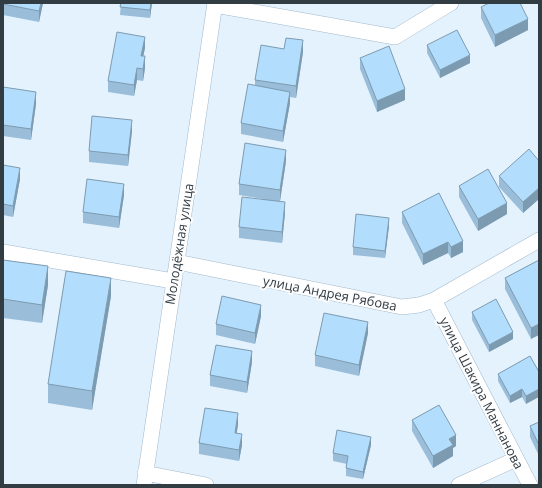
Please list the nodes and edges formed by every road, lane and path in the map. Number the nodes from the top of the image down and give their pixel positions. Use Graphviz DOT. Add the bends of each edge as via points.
graph roads {
  1 [pos="451,3"];
  2 [pos="215,4"];
  3 [pos="539,240"];
  4 [pos="3,252"];
  5 [pos="177,262"];
  6 [pos="173,280"];
  7 [pos="434,300"];
  8 [pos="516,459"];
  9 [pos="145,479"];
  10 [pos="206,485"];
  11 [pos="459,485"];
  12 [pos="530,485"];
  1 -- 2 [label="street" via="395,37"];
  2 -- 5 [label="street, Молодёжная улица"];
  3 -- 7 [label="street, улица Андрея Рябова"];
  4 -- 6 [label="street"];
  5 -- 6 [label="street, Молодёжная улица"];
  5 -- 7 [label="street, улица Андрея Рябова" via="402,307"];
  6 -- 9 [label="street, Молодёжная улица"];
  7 -- 8 [label="street, улица Шакира Маннанова"];
  8 -- 11 [label="street"];
  8 -- 12 [label="street, улица Шакира Маннанова"];
  9 -- 10 [label="street"];
}
